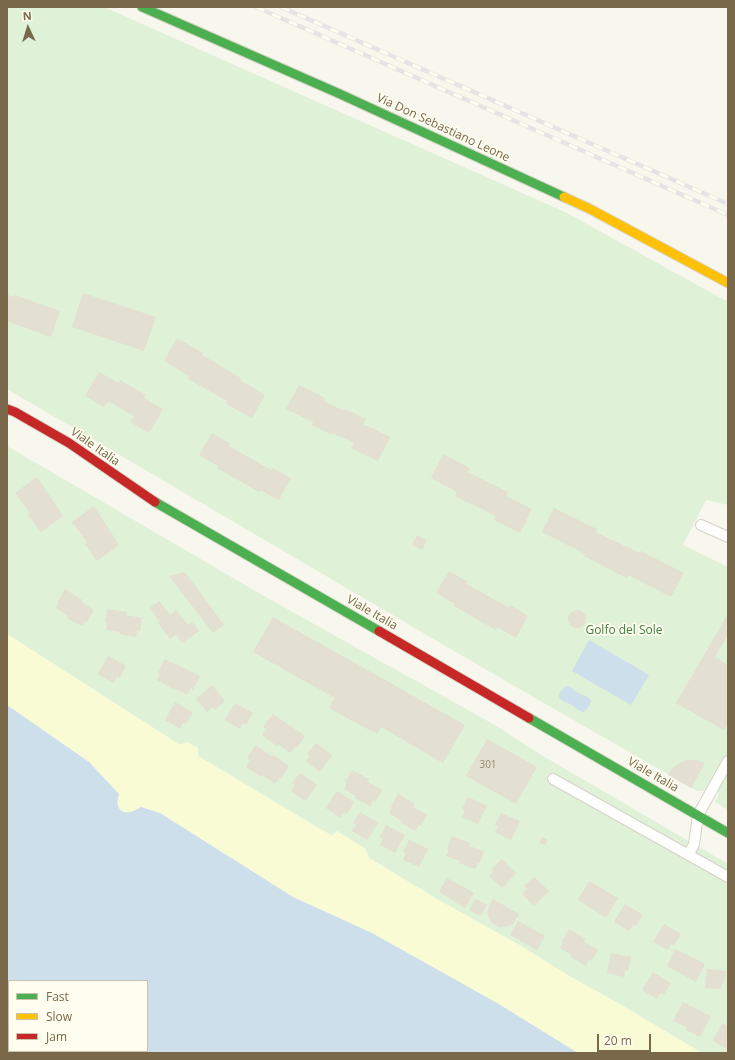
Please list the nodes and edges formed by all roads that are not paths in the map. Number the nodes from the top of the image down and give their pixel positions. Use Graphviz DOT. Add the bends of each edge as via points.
graph roads {
  1 [pos="142,7"];
  2 [pos="728,284"];
  3 [pos="7,409"];
  4 [pos="701,525"];
  5 [pos="728,537"];
  6 [pos="728,761"];
  7 [pos="552,779"];
  8 [pos="698,815"];
  9 [pos="728,833"];
  10 [pos="689,854"];
  11 [pos="728,877"];
  1 -- 2 [label="street, Via Don Sebastiano Leone" via="584,206"];
  3 -- 8 [label="street, Viale Italia" via="69,443 151,500"];
  4 -- 5 [label="lane"];
  6 -- 8 [label="lane"];
  7 -- 10 [label="lane"];
  8 -- 9 [label="street, Viale Italia"];
  8 -- 10 [label="lane" via="694,844"];
  10 -- 11 [label="lane"];
}
